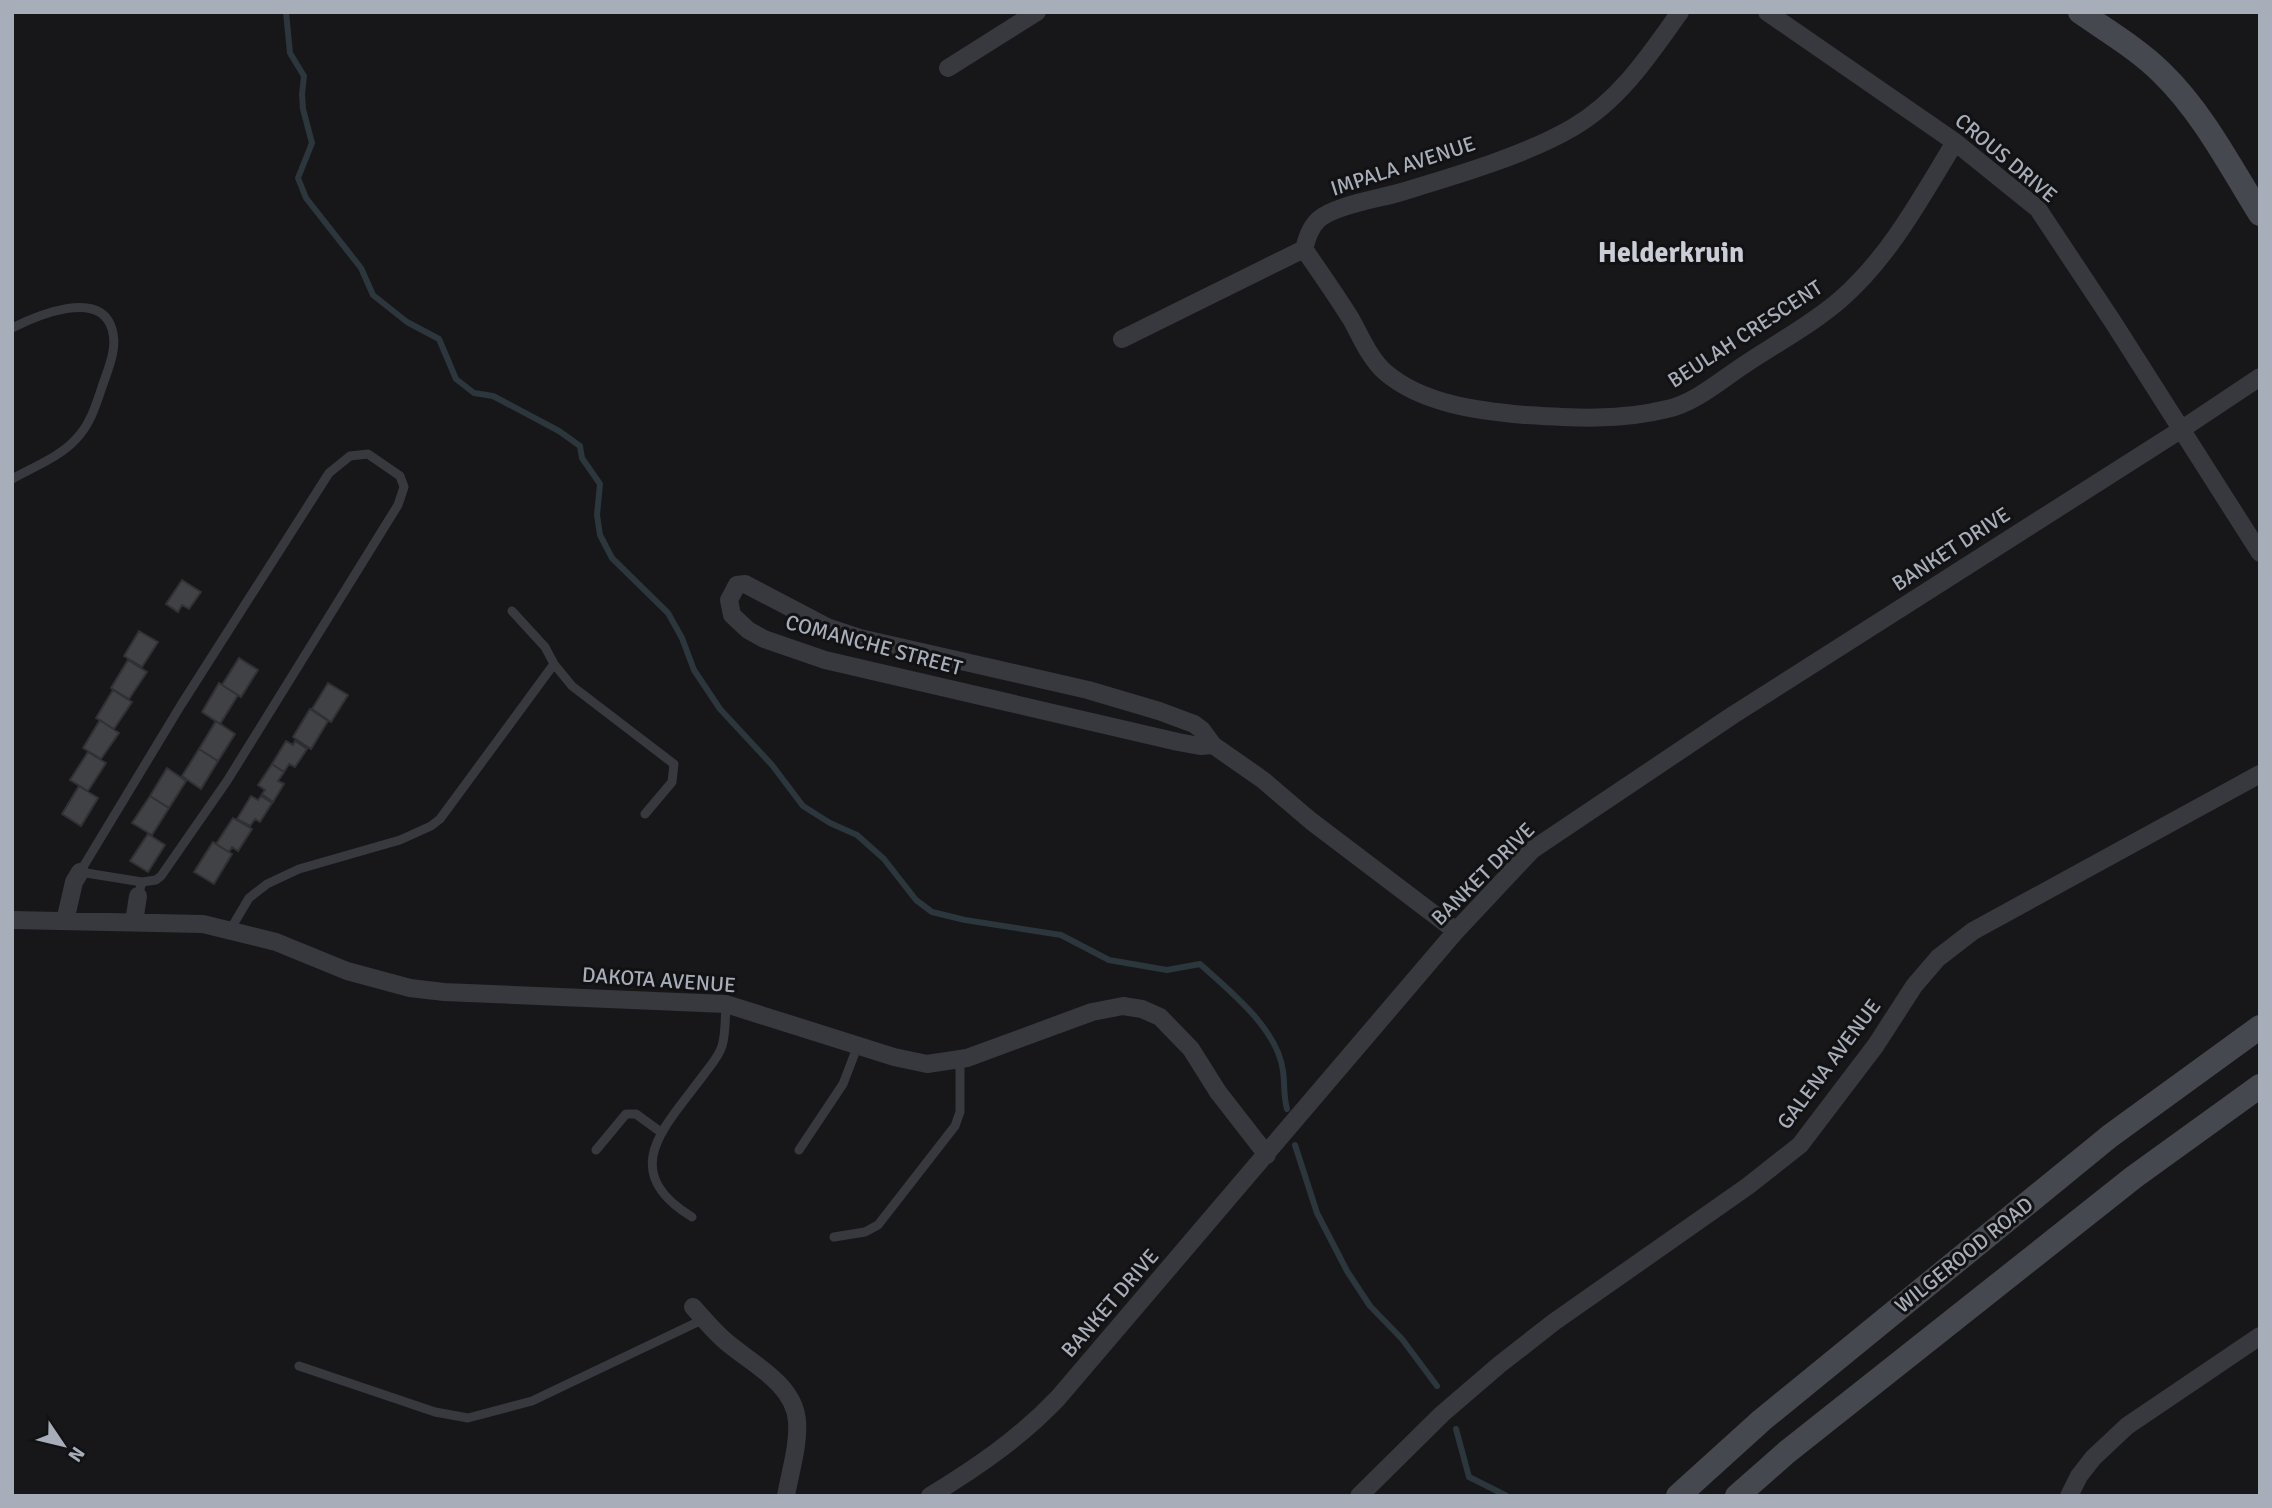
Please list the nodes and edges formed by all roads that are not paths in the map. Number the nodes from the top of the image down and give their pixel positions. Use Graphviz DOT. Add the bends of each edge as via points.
graph roads {
  1 [pos="1037,12"];
  2 [pos="1680,12"];
  3 [pos="1767,12"];
  4 [pos="2080,12"];
  5 [pos="948,68"];
  6 [pos="1955,142"];
  7 [pos="2260,214"];
  8 [pos="1304,249"];
  9 [pos="12,328"];
  10 [pos="1122,339"];
  11 [pos="2260,377"];
  12 [pos="2182,429"];
  13 [pos="12,479"];
  14 [pos="2260,553"];
  15 [pos="512,611"];
  16 [pos="554,664"];
  17 [pos="1213,745"];
  18 [pos="2260,774"];
  19 [pos="645,814"];
  20 [pos="80,872"];
  21 [pos="140,889"];
  22 [pos="12,920"];
  23 [pos="65,921"];
  24 [pos="134,922"];
  25 [pos="230,930"];
  26 [pos="1456,931"];
  27 [pos="726,1003"];
  28 [pos="2260,1027"];
  29 [pos="858,1045"];
  30 [pos="960,1060"];
  31 [pos="2260,1086"];
  32 [pos="662,1133"];
  33 [pos="596,1150"];
  34 [pos="799,1150"];
  35 [pos="1267,1155"];
  36 [pos="692,1217"];
  37 [pos="834,1237"];
  38 [pos="699,1313"];
  39 [pos="2260,1336"];
  40 [pos="299,1366"];
  41 [pos="786,1496"];
  42 [pos="930,1496"];
  43 [pos="1359,1496"];
  44 [pos="1678,1496"];
  45 [pos="1737,1496"];
  46 [pos="2069,1496"];
  1 -- 5 [label="street"];
  2 -- 8 [label="street, IMPALA AVENUE" via="1646,61 1599,110 1571,129 1512,155 1332,212 1318,220"];
  3 -- 6 [label="street, CROUS DRIVE"];
  4 -- 7 [label="street" via="2160,70 2185,97"];
  6 -- 8 [label="street, BEULAH CRESCENT" via="1882,256 1839,301 1701,394 1670,409 1629,416 1593,419 1486,412 1444,402 1401,383 1384,372 1371,355"];
  6 -- 12 [label="street, CROUS DRIVE" via="2038,209"];
  8 -- 10 [label="street"];
  9 -- 13 [label="lane" via="76,307 103,316 113,330 114,344 87,425 76,440"];
  11 -- 12 [label="street, BANKET DRIVE"];
  12 -- 14 [label="street"];
  12 -- 26 [label="street, BANKET DRIVE" via="1559,830 1532,850"];
  15 -- 16 [label="lane" via="545,647"];
  16 -- 19 [label="lane" via="572,686 674,764 672,782"];
  16 -- 25 [label="lane" via="440,819 400,840 299,869 267,884 249,898"];
  17 -- 17 [label="street, COMANCHE STREET" via="1178,743 825,660 748,630 732,615 729,600 737,586 745,584 827,627 860,638 1160,711 1194,724"];
  17 -- 26 [label="street, COMANCHE STREET"];
  18 -- 43 [label="street, GALENA AVENUE" via="1954,944 1914,986 1876,1045 1800,1144 1499,1365"];
  20 -- 21 [label="lane"];
  20 -- 21 [label="lane" via="329,473 350,456 368,454 401,475 404,487 398,505 227,781 161,876"];
  20 -- 23 [label="street"];
  21 -- 24 [label="street"];
  22 -- 23 [label="street, DAKOTA AVENUE"];
  23 -- 24 [label="street, DAKOTA AVENUE"];
  24 -- 25 [label="street, DAKOTA AVENUE" via="203,924"];
  25 -- 27 [label="street, DAKOTA AVENUE" via="410,988"];
  26 -- 35 [label="street, BANKET DRIVE"];
  27 -- 29 [label="street, DAKOTA AVENUE"];
  27 -- 32 [label="lane" via="722,1046"];
  28 -- 44 [label="street, WILGEROOD ROAD" via="2099,1144 1762,1420"];
  29 -- 30 [label="street, DAKOTA AVENUE" via="911,1062"];
  29 -- 34 [label="lane" via="843,1084"];
  30 -- 35 [label="street, DAKOTA AVENUE" via="1092,1012 1123,1006 1142,1009 1160,1017 1191,1049"];
  30 -- 37 [label="lane" via="960,1112 955,1126 878,1225 865,1233"];
  31 -- 45 [label="street, WILGEROOD ROAD" via="2134,1177"];
  32 -- 33 [label="lane" via="636,1114 626,1114"];
  32 -- 36 [label="lane" via="652,1160 656,1186"];
  35 -- 42 [label="street, BANKET DRIVE" via="1038,1419 978,1467"];
  38 -- 40 [label="lane" via="532,1401 468,1418 435,1412"];
  38 -- 41 [label="street" via="722,1339 766,1372 793,1405 797,1432"];
  39 -- 46 [label="street" via="2127,1426 2093,1458"];
}
